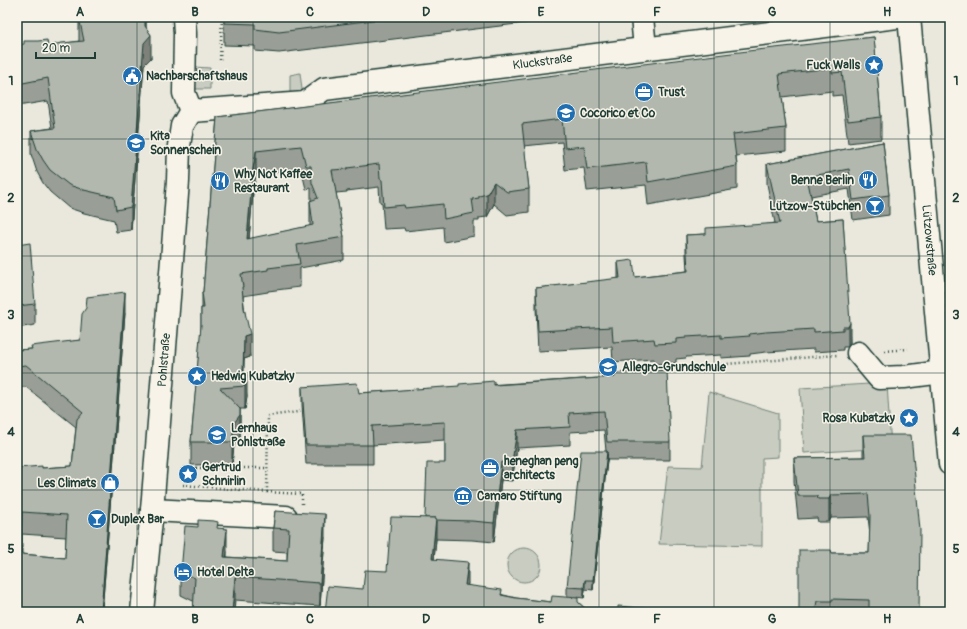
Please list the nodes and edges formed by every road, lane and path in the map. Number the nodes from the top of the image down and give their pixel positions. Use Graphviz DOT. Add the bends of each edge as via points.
graph roads {
  1 [pos="184,17"];
  2 [pos="222,17"];
  3 [pos="642,17"];
  4 [pos="897,17"];
  5 [pos="909,17"];
  6 [pos="645,48"];
  7 [pos="220,60"];
  8 [pos="191,111"];
  9 [pos="908,349"];
  10 [pos="858,353"];
  11 [pos="628,372"];
  12 [pos="942,372"];
  13 [pos="310,410"];
  14 [pos="949,434"];
  15 [pos="950,464"];
  16 [pos="184,468"];
  17 [pos="267,468"];
  18 [pos="183,485"];
  19 [pos="152,510"];
  20 [pos="286,517"];
  21 [pos="142,612"];
  1 -- 8 [label="street" via="184,93"];
  2 -- 7 [label="path"];
  3 -- 6 [label="street"];
  4 -- 6 [label="street, Kluckstraße"];
  5 -- 12 [label="street, Lützowstraße"];
  6 -- 8 [label="street, Kluckstraße" via="324,88 305,103"];
  8 -- 19 [label="street, Pohlstraße" via="182,126 180,146"];
  9 -- 10 [label="path"];
  10 -- 11 [label="path"];
  10 -- 12 [label="street" via="879,378"];
  12 -- 14 [label="street, Lützowstraße"];
  13 -- 17 [label="path" via="268,416"];
  14 -- 15 [label="street, Lützowstraße"];
  16 -- 17 [label="path"];
  17 -- 18 [label="path" via="267,492"];
  19 -- 20 [label="street"];
  19 -- 21 [label="street, Pohlstraße"];
}
